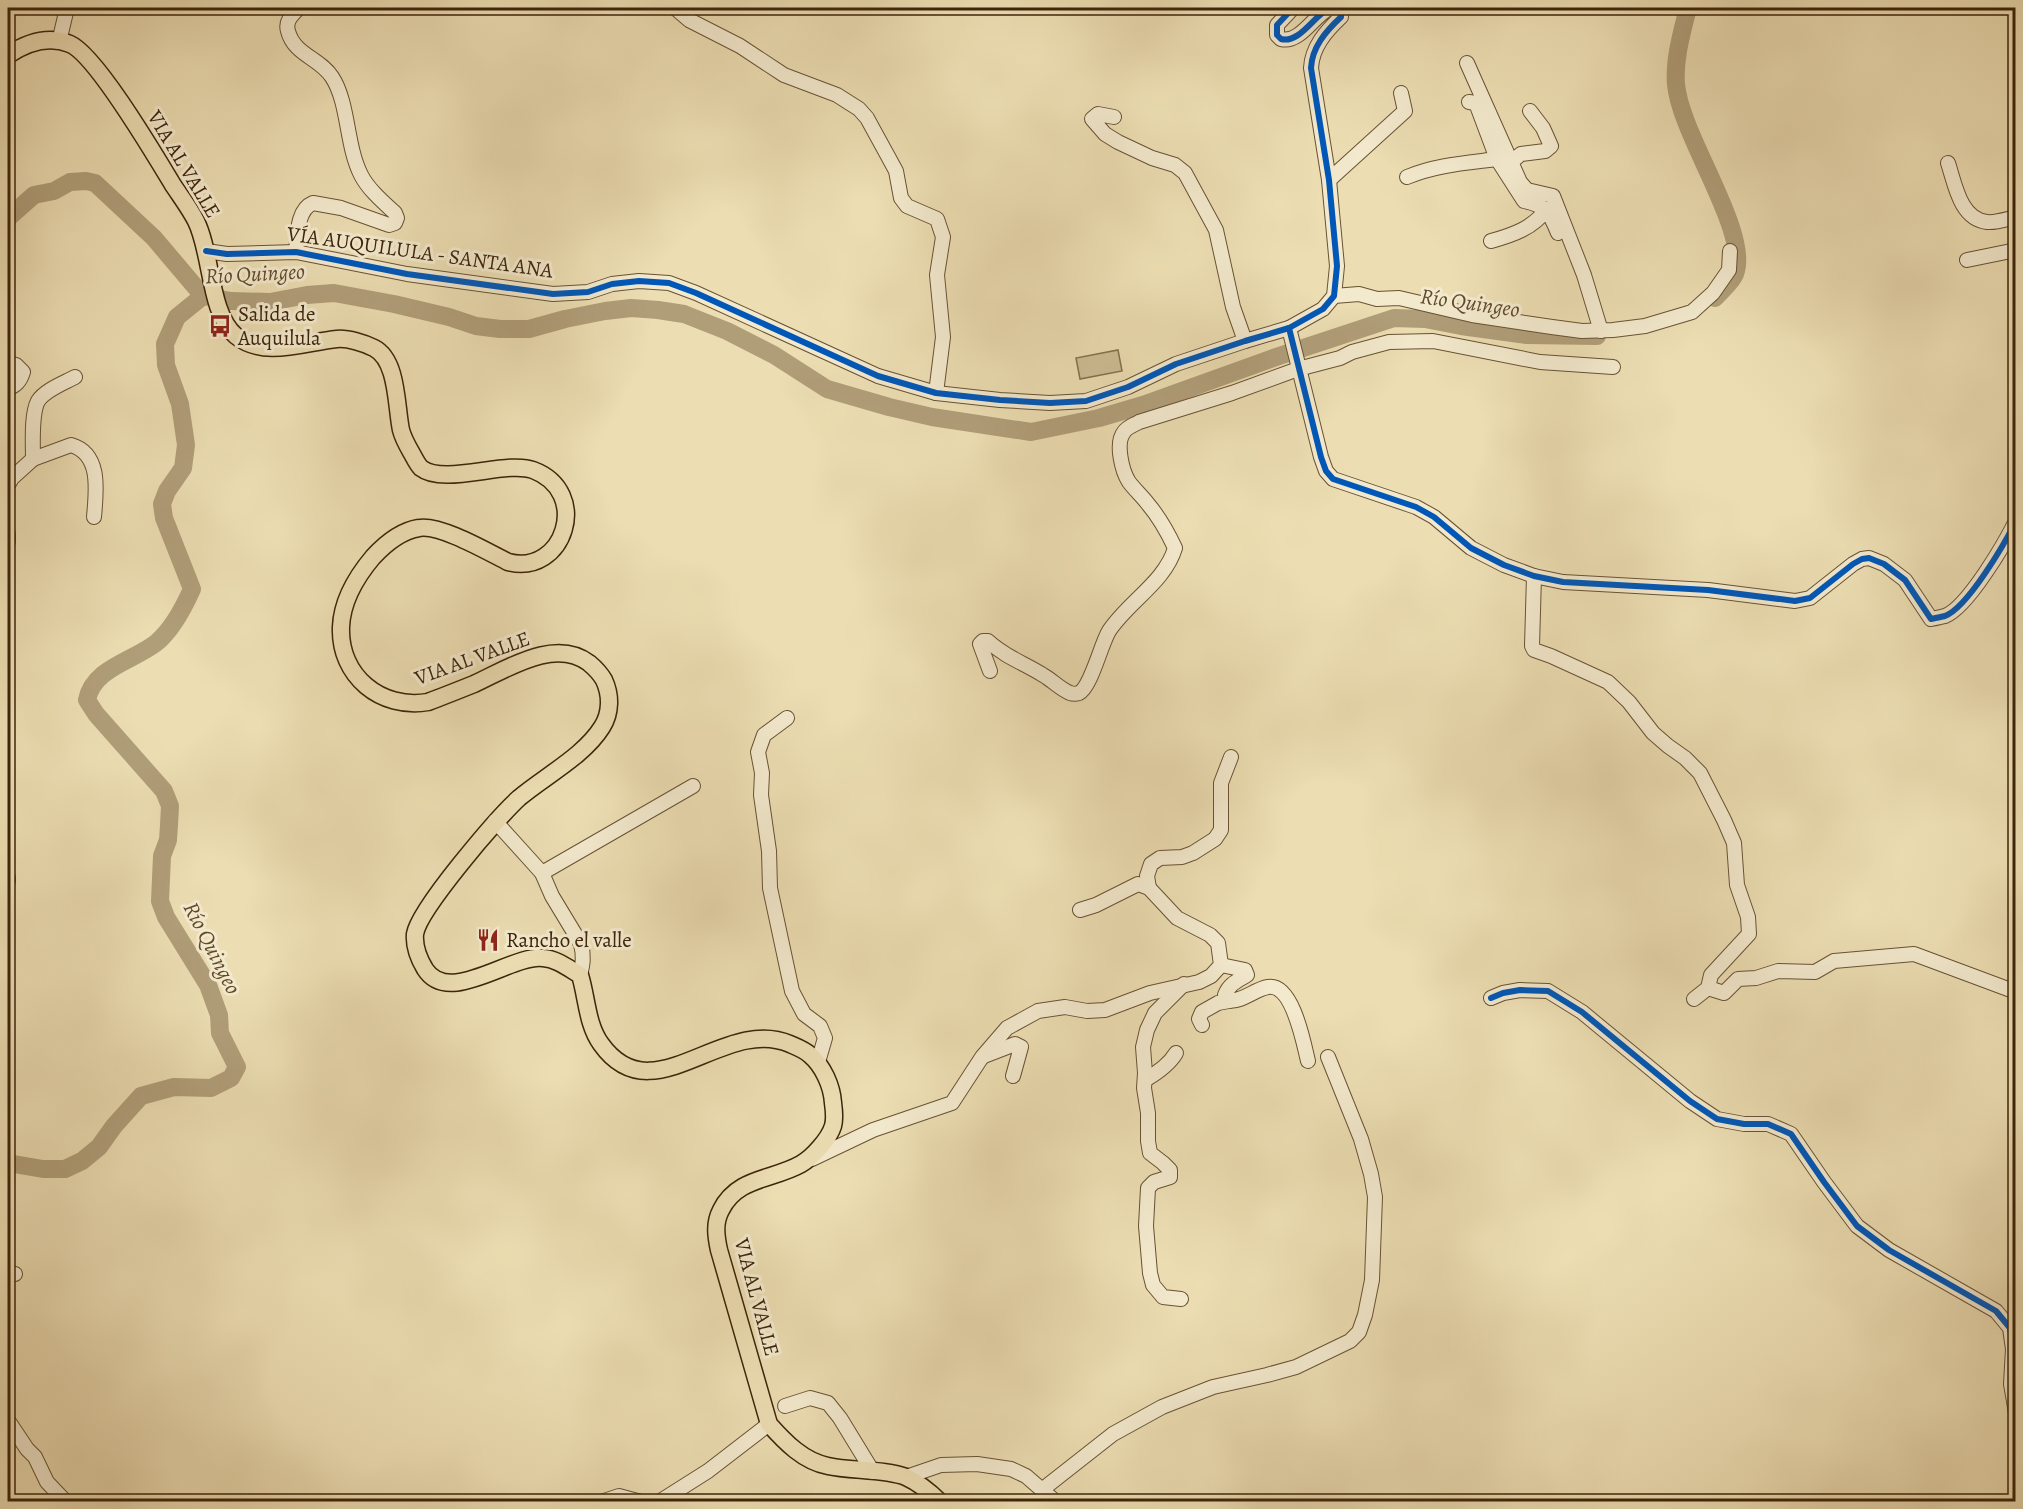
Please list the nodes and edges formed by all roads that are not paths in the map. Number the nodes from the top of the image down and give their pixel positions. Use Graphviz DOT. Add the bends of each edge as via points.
graph roads {
  1 [pos="67,8"];
  2 [pos="299,8"];
  3 [pos="675,8"];
  4 [pos="1293,8"];
  5 [pos="59,42"];
  6 [pos="8,55"];
  7 [pos="1467,63"];
  8 [pos="1401,93"];
  9 [pos="1469,102"];
  10 [pos="1530,111"];
  11 [pos="1114,117"];
  12 [pos="1504,160"];
  13 [pos="1948,163"];
  14 [pos="1407,177"];
  15 [pos="1329,180"];
  16 [pos="1547,209"];
  17 [pos="2016,217"];
  18 [pos="1491,241"];
  19 [pos="2016,250"];
  20 [pos="1730,251"];
  21 [pos="297,252"];
  22 [pos="207,255"];
  23 [pos="1966,260"];
  24 [pos="1334,296"];
  25 [pos="1597,331"];
  26 [pos="1289,333"];
  27 [pos="1245,341"];
  28 [pos="8,363"];
  29 [pos="1297,367"];
  30 [pos="1613,367"];
  31 [pos="75,377"];
  32 [pos="8,389"];
  33 [pos="936,393"];
  34 [pos="33,459"];
  35 [pos="8,485"];
  36 [pos="94,517"];
  37 [pos="2016,521"];
  38 [pos="8,534"];
  39 [pos="8,542"];
  40 [pos="1534,576"];
  41 [pos="990,671"];
  42 [pos="787,718"];
  43 [pos="1231,757"];
  44 [pos="693,786"];
  45 [pos="495,821"];
  46 [pos="542,873"];
  47 [pos="1149,888"];
  48 [pos="1080,910"];
  49 [pos="1221,965"];
  50 [pos="580,975"];
  51 [pos="1184,984"];
  52 [pos="1708,988"];
  53 [pos="2016,992"];
  54 [pos="1491,998"];
  55 [pos="1694,999"];
  56 [pos="1229,1001"];
  57 [pos="1202,1024"];
  58 [pos="1176,1053"];
  59 [pos="982,1057"];
  60 [pos="1328,1057"];
  61 [pos="1308,1061"];
  62 [pos="818,1062"];
  63 [pos="1013,1076"];
  64 [pos="1145,1080"];
  65 [pos="802,1164"];
  66 [pos="1181,1299"];
  67 [pos="785,1406"];
  68 [pos="2016,1413"];
  69 [pos="9,1422"];
  70 [pos="769,1424"];
  71 [pos="873,1472"];
  72 [pos="906,1477"];
  73 [pos="1043,1489"];
  74 [pos="66,1502"];
  75 [pos="601,1502"];
  76 [pos="641,1502"];
  77 [pos="659,1502"];
  78 [pos="940,1502"];
  79 [pos="1056,1502"];
  1 -- 5 [label="street"];
  2 -- 21 [label="street" via="288,22 290,38 332,75 360,174 397,218 389,225 313,203 302,213"];
  3 -- 33 [label="street" via="784,75 837,95 859,109 891,160 901,198 907,206 937,219 943,237 937,275 943,337"];
  4 -- 15 [label="street" via="1277,26 1281,39 1302,32 1328,9 1341,12 1311,57"];
  5 -- 6 [label="main road" via="27,44"];
  5 -- 22 [label="main road, VIA AL VALLE" via="78,49 102,76 196,222"];
  7 -- 12 [label="street"];
  8 -- 15 [label="street" via="1406,111"];
  9 -- 12 [label="street" via="1476,103"];
  10 -- 12 [label="street" via="1551,146 1545,151"];
  11 -- 27 [label="street" via="1098,114 1092,119 1118,142 1175,165 1185,173 1216,230 1233,307"];
  12 -- 14 [label="street" via="1450,165"];
  12 -- 16 [label="street" via="1524,201"];
  12 -- 25 [label="street" via="1527,190 1553,196 1584,275"];
  13 -- 17 [label="street" via="1961,203 1974,218 1989,223"];
  15 -- 24 [label="street" via="1336,266"];
  16 -- 18 [label="street" via="1527,228"];
  16 -- 25 [label="street"];
  19 -- 23 [label="street"];
  20 -- 25 [label="street" via="1729,270 1713,293 1692,312 1645,326"];
  21 -- 22 [label="street, VÍA AUQUILULA - SANTA ANA"];
  21 -- 33 [label="street, VÍA AUQUILULA - SANTA ANA" via="407,274 553,294 588,292 639,281 669,283 878,376"];
  22 -- 45 [label="main road, VIA AL VALLE" via="219,312 226,326 246,343 286,347 337,339 375,348 390,369 402,434 421,467 433,473 525,468 535,470 561,491 566,516 559,542 534,562 508,562 443,531 419,528 394,538 377,553 364,567 344,608 342,648 352,670 367,688 399,703 428,702 548,654 576,656 602,677 609,703 602,727 593,739"];
  24 -- 25 [label="street" via="1398,298 1472,315"];
  24 -- 26 [label="street, VÍA AUQUILULA - SANTA ANA" via="1323,309"];
  26 -- 27 [label="street, VÍA AUQUILULA - SANTA ANA"];
  26 -- 29 [label="street"];
  27 -- 33 [label="street, VÍA AUQUILULA - SANTA ANA" via="1086,400 1050,403"];
  28 -- 32 [label="street" via="23,372 16,385"];
  29 -- 30 [label="street" via="1401,341 1433,341 1540,362"];
  29 -- 40 [label="street" via="1321,457 1333,479 1416,507 1471,548"];
  29 -- 41 [label="street" via="1232,393 1139,422 1122,434 1121,454 1128,480 1149,504 1175,548 1162,572 1110,630 1084,689 1072,694 1014,661 988,641 982,641"];
  31 -- 34 [label="street" via="39,400"];
  34 -- 35 [label="street"];
  34 -- 36 [label="street" via="71,445 87,454 94,467"];
  37 -- 40 [label="street" via="1993,563 1961,604 1947,615 1931,619 1905,580 1869,558 1853,564 1810,598 1795,601 1708,590 1563,582"];
  38 -- 39 [label="street"];
  40 -- 52 [label="street" via="1534,650 1616,689 1653,733 1700,773 1734,843 1737,885 1749,934 1712,975"];
  42 -- 62 [label="street" via="764,735 758,752 761,795 770,888 792,992 804,1014 820,1026 825,1038"];
  43 -- 47 [label="street" via="1221,783 1221,830 1193,853 1160,858 1151,864"];
  44 -- 46 [label="street"];
  45 -- 46 [label="street"];
  45 -- 50 [label="main road, VIA AL VALLE" via="420,921 415,934 423,966 435,979 465,981 518,961 542,958"];
  46 -- 50 [label="street" via="584,952"];
  47 -- 48 [label="street" via="1138,884"];
  47 -- 49 [label="street" via="1177,918 1218,942"];
  49 -- 51 [label="street" via="1211,976"];
  49 -- 56 [label="street" via="1245,970 1247,975 1228,988 1225,995"];
  50 -- 62 [label="main road" via="594,1031 610,1054 630,1068 672,1068 754,1038 781,1040 809,1053"];
  51 -- 59 [label="street" via="1105,1010 1065,1007 1038,1011 1007,1028"];
  51 -- 64 [label="street" via="1155,1013 1147,1030 1143,1047"];
  52 -- 53 [label="street" via="1724,993 1738,979 1778,971 1815,972 1833,962 1914,954"];
  52 -- 55 [label="street"];
  54 -- 68 [label="street" via="1520,990 1548,991 1582,1012 1717,1119 1768,1124 1791,1134 1857,1226 1889,1250 1996,1311 2010,1328 2010,1384"];
  56 -- 57 [label="street" via="1202,1012"];
  56 -- 61 [label="street" via="1276,988 1294,1010"];
  58 -- 64 [label="street" via="1158,1073"];
  59 -- 63 [label="street" via="1019,1045"];
  59 -- 65 [label="street" via="952,1103 873,1130"];
  60 -- 73 [label="street" via="1360,1139 1375,1197 1372,1280 1359,1332 1350,1341 1296,1367 1213,1387 1162,1407 1113,1434"];
  62 -- 65 [label="main road, VIA AL VALLE" via="833,1095 833,1125"];
  64 -- 66 [label="street" via="1150,1153 1170,1170 1170,1177 1148,1188 1150,1273 1153,1285 1163,1297"];
  65 -- 70 [label="main road, VIA AL VALLE" via="736,1190 723,1204 716,1228"];
  67 -- 71 [label="street" via="810,1398 828,1403"];
  69 -- 74 [label="street" via="35,1457 47,1482"];
  70 -- 71 [label="main road, VIA AL VALLE" via="808,1459 827,1466"];
  70 -- 77 [label="street" via="708,1471"];
  71 -- 72 [label="main road, VIA AL VALLE"];
  72 -- 73 [label="street" via="941,1465 977,1464 1011,1469"];
  72 -- 78 [label="main road, VIA AL VALLE"];
  73 -- 79 [label="street"];
  75 -- 76 [label="street" via="619,1496"];
}
